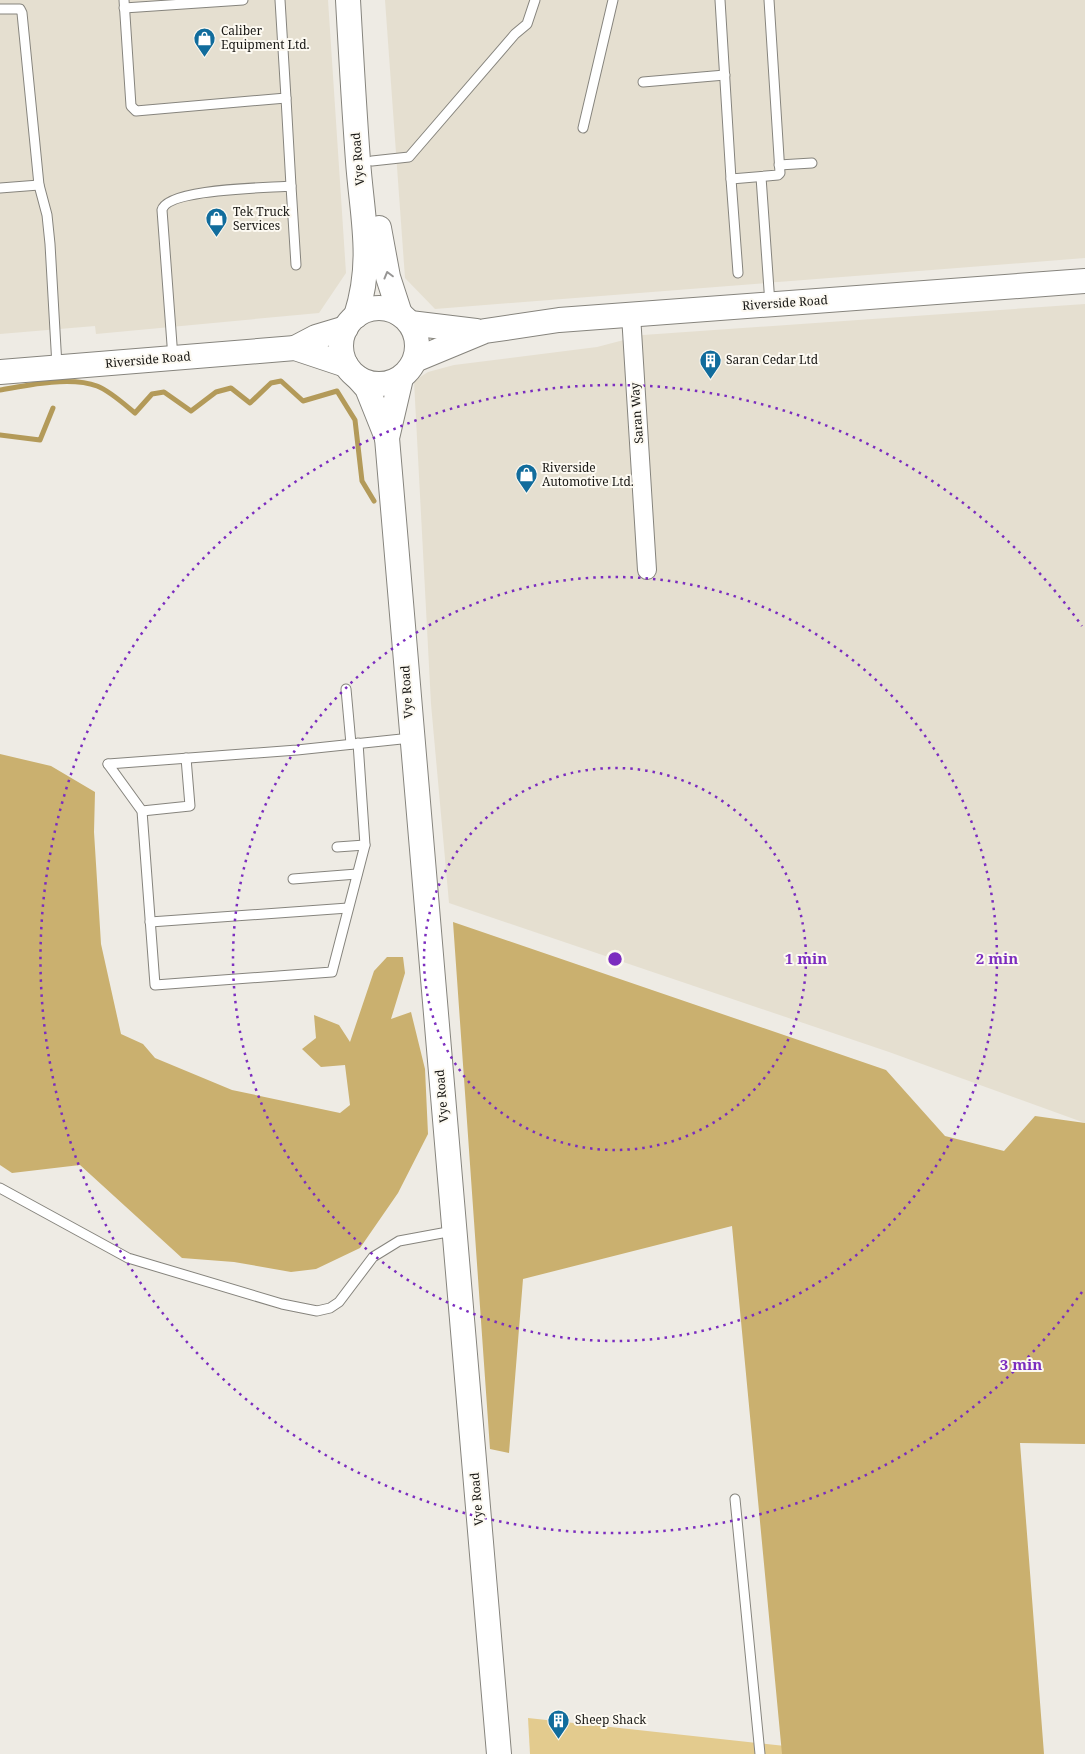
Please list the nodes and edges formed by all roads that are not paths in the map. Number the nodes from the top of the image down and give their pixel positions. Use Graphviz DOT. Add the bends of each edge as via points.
graph roads {
  1 [pos="243,0"];
  2 [pos="280,0"];
  3 [pos="348,0"];
  4 [pos="361,0"];
  5 [pos="535,0"];
  6 [pos="613,0"];
  7 [pos="720,0"];
  8 [pos="769,0"];
  9 [pos="124,4"];
  10 [pos="0,9"];
  11 [pos="725,75"];
  12 [pos="643,82"];
  13 [pos="286,98"];
  14 [pos="584,128"];
  15 [pos="372,161"];
  16 [pos="812,163"];
  17 [pos="779,165"];
  18 [pos="761,176"];
  19 [pos="732,179"];
  20 [pos="38,185"];
  21 [pos="291,186"];
  22 [pos="0,188"];
  23 [pos="296,265"];
  24 [pos="738,273"];
  25 [pos="1085,281"];
  26 [pos="770,304"];
  27 [pos="631,315"];
  28 [pos="405,319"];
  29 [pos="351,322"];
  30 [pos="485,331"];
  31 [pos="295,348"];
  32 [pos="174,358"];
  33 [pos="57,368"];
  34 [pos="408,369"];
  35 [pos="0,372"];
  36 [pos="352,372"];
  37 [pos="387,438"];
  38 [pos="648,570"];
  39 [pos="346,689"];
  40 [pos="411,738"];
  41 [pos="355,743"];
  42 [pos="186,758"];
  43 [pos="142,810"];
  44 [pos="364,845"];
  45 [pos="338,848"];
  46 [pos="357,874"];
  47 [pos="293,879"];
  48 [pos="348,908"];
  49 [pos="150,922"];
  50 [pos="0,1188"];
  51 [pos="454,1231"];
  52 [pos="735,1499"];
  53 [pos="499,1754"];
  54 [pos="760,1754"];
  1 -- 9 [label="lane"];
  2 -- 13 [label="lane"];
  3 -- 29 [label="main road, Vye Road" via="367,259 365,283"];
  4 -- 15 [label="main road, Vye Road"];
  5 -- 15 [label="lane" via="527,24 514,34 409,157"];
  6 -- 14 [label="lane"];
  7 -- 11 [label="lane"];
  8 -- 17 [label="lane"];
  9 -- 13 [label="lane" via="131,106 136,111"];
  10 -- 20 [label="lane" via="20,9 22,13"];
  11 -- 12 [label="lane"];
  11 -- 19 [label="lane"];
  13 -- 21 [label="lane"];
  28 -- 15 [label="main road, Vye Road, one-way" via="383,255"];
  16 -- 17 [label="lane"];
  17 -- 18 [label="lane" via="778,175"];
  18 -- 19 [label="lane"];
  18 -- 26 [label="lane"];
  19 -- 24 [label="lane"];
  20 -- 22 [label="lane"];
  20 -- 33 [label="lane" via="47,215"];
  21 -- 23 [label="lane"];
  21 -- 32 [label="lane" via="190,193 163,206"];
  25 -- 26 [label="main road, Riverside Road"];
  26 -- 27 [label="main road, Riverside Road"];
  27 -- 30 [label="main road, Riverside Road" via="559,320"];
  27 -- 38 [label="street, Saran Way"];
  28 -- 29 [label="main road" via="389,309 377,308"];
  28 -- 30 [label="main road, Riverside Road"];
  28 -- 34 [label="main road" via="416,335 417,348"];
  29 -- 31 [label="main road, Riverside Road"];
  29 -- 36 [label="main road" via="341,340 342,353"];
  30 -- 34 [label="main road, Riverside Road"];
  31 -- 32 [label="main road, Riverside Road"];
  31 -- 36 [label="main road, Riverside Road"];
  32 -- 33 [label="main road, Riverside Road"];
  33 -- 35 [label="main road, Riverside Road"];
  34 -- 36 [label="main road" via="388,384 375,384"];
  34 -- 37 [label="main road, Vye Road"];
  36 -- 37 [label="main road, Vye Road" via="367,388"];
  37 -- 40 [label="main road, Vye Road"];
  39 -- 41 [label="lane"];
  40 -- 41 [label="lane"];
  40 -- 51 [label="main road, Vye Road"];
  41 -- 42 [label="lane"];
  41 -- 44 [label="lane"];
  42 -- 43 [label="lane" via="190,806"];
  42 -- 43 [label="lane" via="108,764"];
  43 -- 49 [label="lane"];
  44 -- 45 [label="lane"];
  44 -- 46 [label="lane"];
  46 -- 47 [label="lane"];
  46 -- 48 [label="lane"];
  48 -- 49 [label="lane"];
  48 -- 49 [label="lane" via="332,972 155,985"];
  50 -- 51 [label="lane" via="128,1258 282,1304 317,1311 339,1302 373,1257 398,1241"];
  51 -- 53 [label="main road, Vye Road"];
  52 -- 54 [label="lane"];
}
